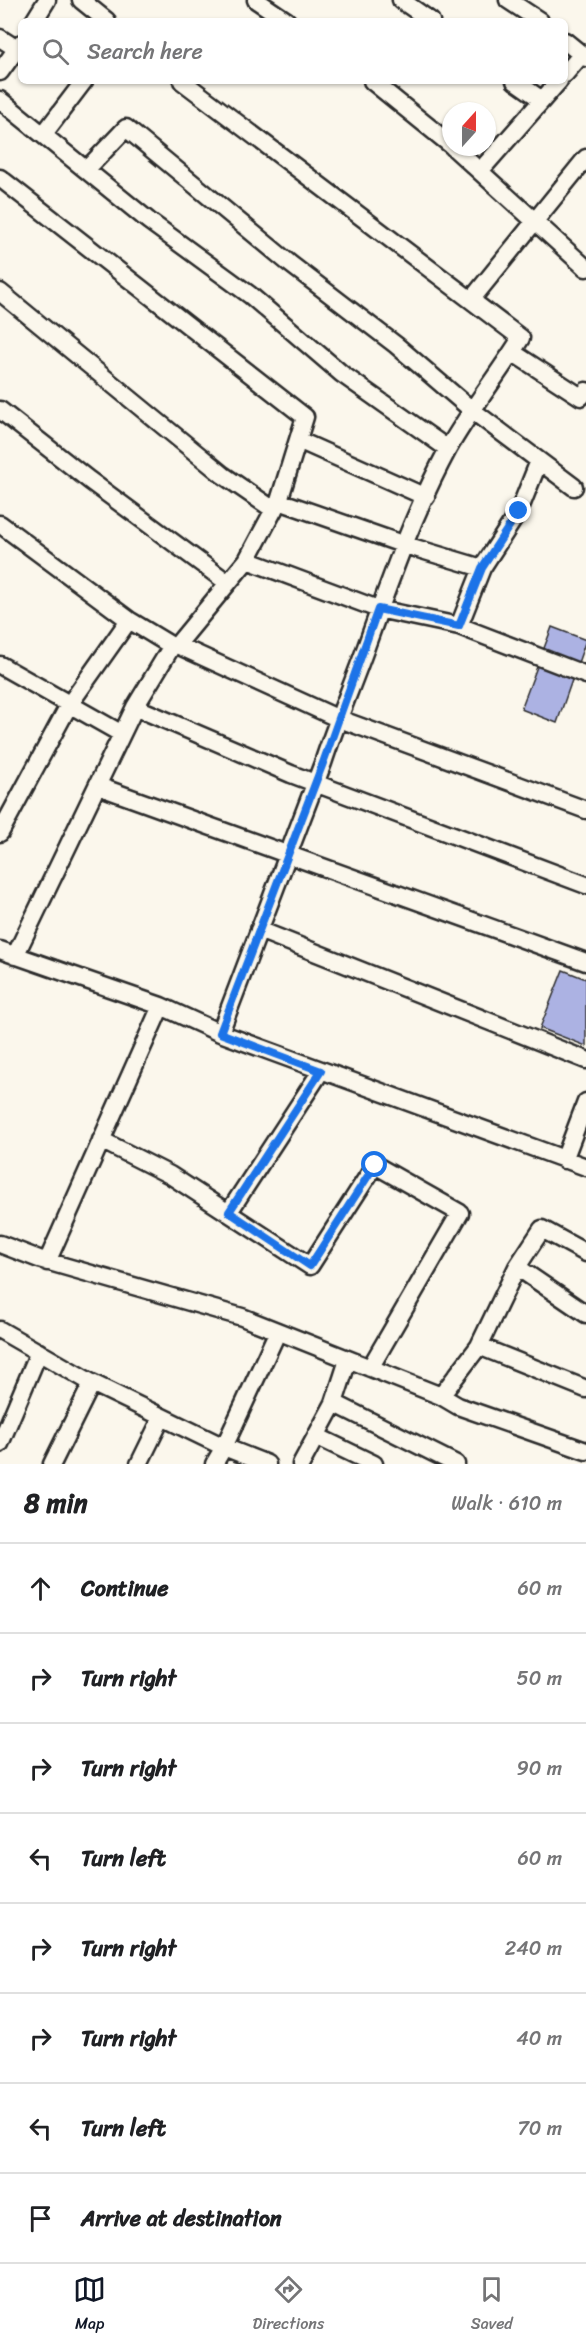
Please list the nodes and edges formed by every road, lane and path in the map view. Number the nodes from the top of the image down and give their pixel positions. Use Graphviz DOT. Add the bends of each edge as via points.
graph roads {
  1 [pos="47,0"];
  2 [pos="81,0"];
  3 [pos="256,0"];
  4 [pos="401,0"];
  5 [pos="508,0"];
  6 [pos="36,18"];
  7 [pos="103,18"];
  8 [pos="283,18"];
  9 [pos="427,18"];
  10 [pos="535,18"];
  11 [pos="0,38"];
  12 [pos="568,43"];
  13 [pos="18,46"];
  14 [pos="18,47"];
  15 [pos="584,56"];
  16 [pos="568,71"];
  17 [pos="0,72"];
  18 [pos="82,84"];
  19 [pos="186,84"];
  20 [pos="376,84"];
  21 [pos="519,84"];
  22 [pos="556,84"];
  23 [pos="0,100"];
  24 [pos="542,100"];
  25 [pos="43,135"];
  26 [pos="442,138"];
  27 [pos="463,156"];
  28 [pos="586,158"];
  29 [pos="86,170"];
  30 [pos="480,171"];
  31 [pos="0,178"];
  32 [pos="534,222"];
  33 [pos="586,268"];
  34 [pos="0,292"];
  35 [pos="471,300"];
  36 [pos="512,352"];
  37 [pos="586,391"];
  38 [pos="0,410"];
  39 [pos="473,411"];
  40 [pos="298,440"];
  41 [pos="448,449"];
  42 [pos="539,461"];
  43 [pos="574,487"];
  44 [pos="426,497"];
  45 [pos="276,506"];
  46 [pos="0,524"];
  47 [pos="405,545"];
  48 [pos="247,560"];
  49 [pos="482,568"];
  50 [pos="228,583"];
  51 [pos="378,609"];
  52 [pos="129,620"];
  53 [pos="459,626"];
  54 [pos="174,646"];
  55 [pos="0,665"];
  56 [pos="586,675"];
  57 [pos="69,705"];
  58 [pos="135,707"];
  59 [pos="337,718"];
  60 [pos="122,734"];
  61 [pos="315,783"];
  62 [pos="98,786"];
  63 [pos="586,810"];
  64 [pos="0,833"];
  65 [pos="287,856"];
  66 [pos="586,885"];
  67 [pos="259,930"];
  68 [pos="5,954"];
  69 [pos="586,962"];
  70 [pos="160,1006"];
  71 [pos="220,1033"];
  72 [pos="586,1060"];
  73 [pos="321,1071"];
  74 [pos="586,1102"];
  75 [pos="101,1140"];
  76 [pos="564,1160"];
  77 [pos="586,1167"];
  78 [pos="229,1212"];
  79 [pos="0,1244"];
  80 [pos="586,1253"];
  81 [pos="47,1262"];
  82 [pos="517,1267"];
  83 [pos="586,1314"];
  84 [pos="0,1331"];
  85 [pos="277,1333"];
  86 [pos="479,1346"];
  87 [pos="39,1352"];
  88 [pos="348,1359"];
  89 [pos="370,1368"];
  90 [pos="92,1383"];
  91 [pos="586,1389"];
  92 [pos="441,1396"];
  93 [pos="334,1403"];
  94 [pos="162,1417"];
  95 [pos="316,1436"];
  96 [pos="0,1444"];
  97 [pos="224,1447"];
  98 [pos="586,1451"];
  99 [pos="52,1464"];
  100 [pos="139,1464"];
  101 [pos="214,1464"];
  102 [pos="267,1464"];
  103 [pos="301,1464"];
  104 [pos="374,1464"];
  105 [pos="456,1464"];
  1 -- 6 [label="street"];
  2 -- 7 [label="street"];
  3 -- 8 [label="street"];
  4 -- 9 [label="street"];
  5 -- 10 [label="street"];
  11 -- 13 [label="street"];
  12 -- 15 [label="street"];
  14 -- 17 [label="street"];
  15 -- 16 [label="street"];
  18 -- 25 [label="street"];
  19 -- 35 [label="street"];
  20 -- 26 [label="street"];
  21 -- 24 [label="street"];
  22 -- 24 [label="street"];
  23 -- 25 [label="street"];
  24 -- 30 [label="street"];
  25 -- 29 [label="street"];
  27 -- 30 [label="street"];
  28 -- 32 [label="street"];
  29 -- 39 [label="street" via="126,128"];
  29 -- 41 [label="street" via="250,295 342,374"];
  30 -- 32 [label="street"];
  31 -- 40 [label="street" via="306,417"];
  32 -- 33 [label="street"];
  32 -- 35 [label="street"];
  34 -- 45 [label="street" via="223,475"];
  35 -- 36 [label="street" via="521,338"];
  36 -- 37 [label="street" via="581,397"];
  36 -- 39 [label="street"];
  38 -- 50 [label="street"];
  39 -- 41 [label="street"];
  39 -- 42 [label="street"];
  40 -- 44 [label="street"];
  40 -- 45 [label="street"];
  41 -- 44 [label="street"];
  42 -- 43 [label="street"];
  42 -- 49 [label="street" via="519,511"];
  44 -- 47 [label="street"];
  45 -- 47 [label="street"];
  45 -- 48 [label="street"];
  46 -- 52 [label="street"];
  47 -- 49 [label="street"];
  47 -- 51 [label="street"];
  48 -- 50 [label="street"];
  48 -- 51 [label="street"];
  49 -- 53 [label="street"];
  50 -- 54 [label="street"];
  51 -- 53 [label="street"];
  51 -- 59 [label="street" via="349,695"];
  52 -- 54 [label="street"];
  52 -- 57 [label="street"];
  53 -- 56 [label="street"];
  54 -- 58 [label="street"];
  54 -- 59 [label="street"];
  55 -- 57 [label="street"];
  57 -- 60 [label="street"];
  57 -- 64 [label="street"];
  58 -- 60 [label="street"];
  58 -- 61 [label="street"];
  59 -- 61 [label="street"];
  59 -- 63 [label="street"];
  60 -- 62 [label="street"];
  61 -- 65 [label="street"];
  61 -- 66 [label="street"];
  62 -- 65 [label="street"];
  62 -- 68 [label="street"];
  65 -- 67 [label="street"];
  65 -- 69 [label="street"];
  67 -- 71 [label="street"];
  67 -- 72 [label="street"];
  68 -- 70 [label="street"];
  70 -- 71 [label="street"];
  70 -- 75 [label="street"];
  71 -- 73 [label="street"];
  73 -- 76 [label="street"];
  73 -- 78 [label="street"];
  74 -- 76 [label="street"];
  75 -- 78 [label="street" via="170,1174"];
  75 -- 81 [label="street"];
  76 -- 77 [label="street"];
  78 -- 89 [label="street" via="310,1266 375,1165 460,1213"];
  79 -- 81 [label="street"];
  80 -- 82 [label="street" via="542,1229"];
  81 -- 85 [label="street" via="242,1317"];
  82 -- 83 [label="street"];
  82 -- 86 [label="street"];
  84 -- 87 [label="street"];
  85 -- 88 [label="street"];
  85 -- 97 [label="street"];
  86 -- 91 [label="street"];
  86 -- 92 [label="street"];
  87 -- 90 [label="street"];
  87 -- 96 [label="street"];
  88 -- 89 [label="street"];
  88 -- 93 [label="street"];
  89 -- 92 [label="street"];
  90 -- 94 [label="street"];
  90 -- 99 [label="street"];
  92 -- 98 [label="street" via="458,1406"];
  93 -- 95 [label="street"];
  93 -- 105 [label="street"];
  94 -- 97 [label="street"];
  94 -- 100 [label="street"];
  95 -- 103 [label="street"];
  95 -- 104 [label="street"];
  97 -- 101 [label="street"];
  97 -- 102 [label="street"];
}
